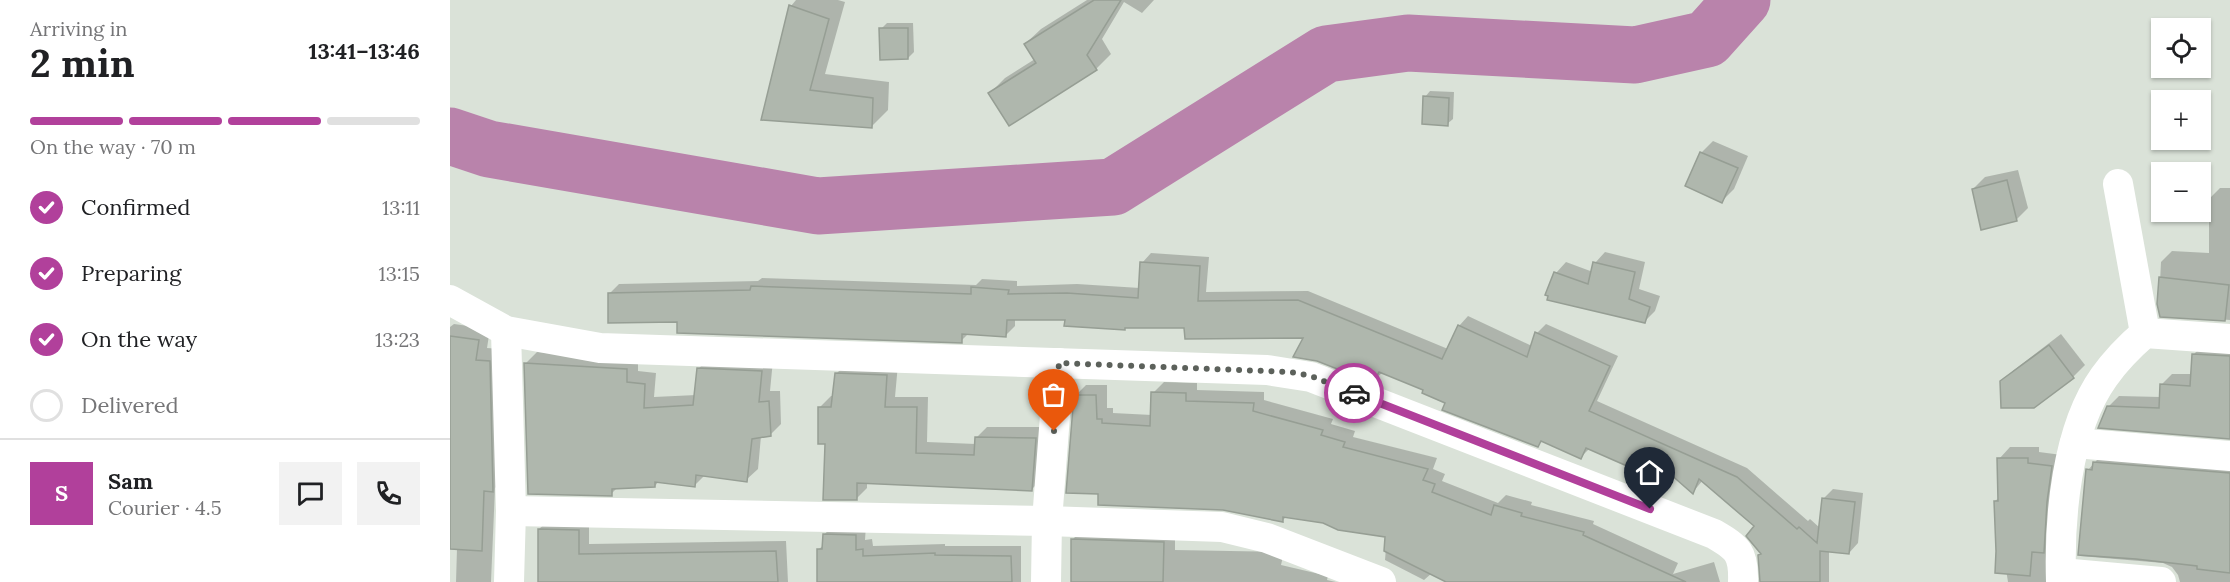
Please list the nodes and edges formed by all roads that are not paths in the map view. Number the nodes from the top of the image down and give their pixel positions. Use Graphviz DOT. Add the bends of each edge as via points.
graph roads {
  1 [pos="2118,184"];
  2 [pos="450,300"];
  3 [pos="506,331"];
  4 [pos="2145,333"];
  5 [pos="2230,339"];
  6 [pos="1059,363"];
  7 [pos="2074,443"];
  8 [pos="2230,456"];
  9 [pos="511,511"];
  10 [pos="1047,521"];
  11 [pos="2061,577"];
  12 [pos="510,582"];
  13 [pos="1046,582"];
  14 [pos="1381,582"];
  15 [pos="1743,582"];
  16 [pos="2161,582"];
  1 -- 4 [label="street"];
  2 -- 3 [label="street"];
  3 -- 6 [label="street" via="600,348"];
  3 -- 9 [label="street"];
  4 -- 5 [label="street"];
  4 -- 7 [label="street" via="2103,378"];
  6 -- 10 [label="street"];
  6 -- 15 [label="street" via="1267,370 1311,376 1714,534 1734,546 1742,558"];
  7 -- 8 [label="street"];
  7 -- 11 [label="street" via="2062,511"];
  9 -- 10 [label="street"];
  9 -- 12 [label="street"];
  10 -- 13 [label="street"];
  10 -- 14 [label="street" via="1222,528 1267,538"];
  11 -- 16 [label="street"];
}
